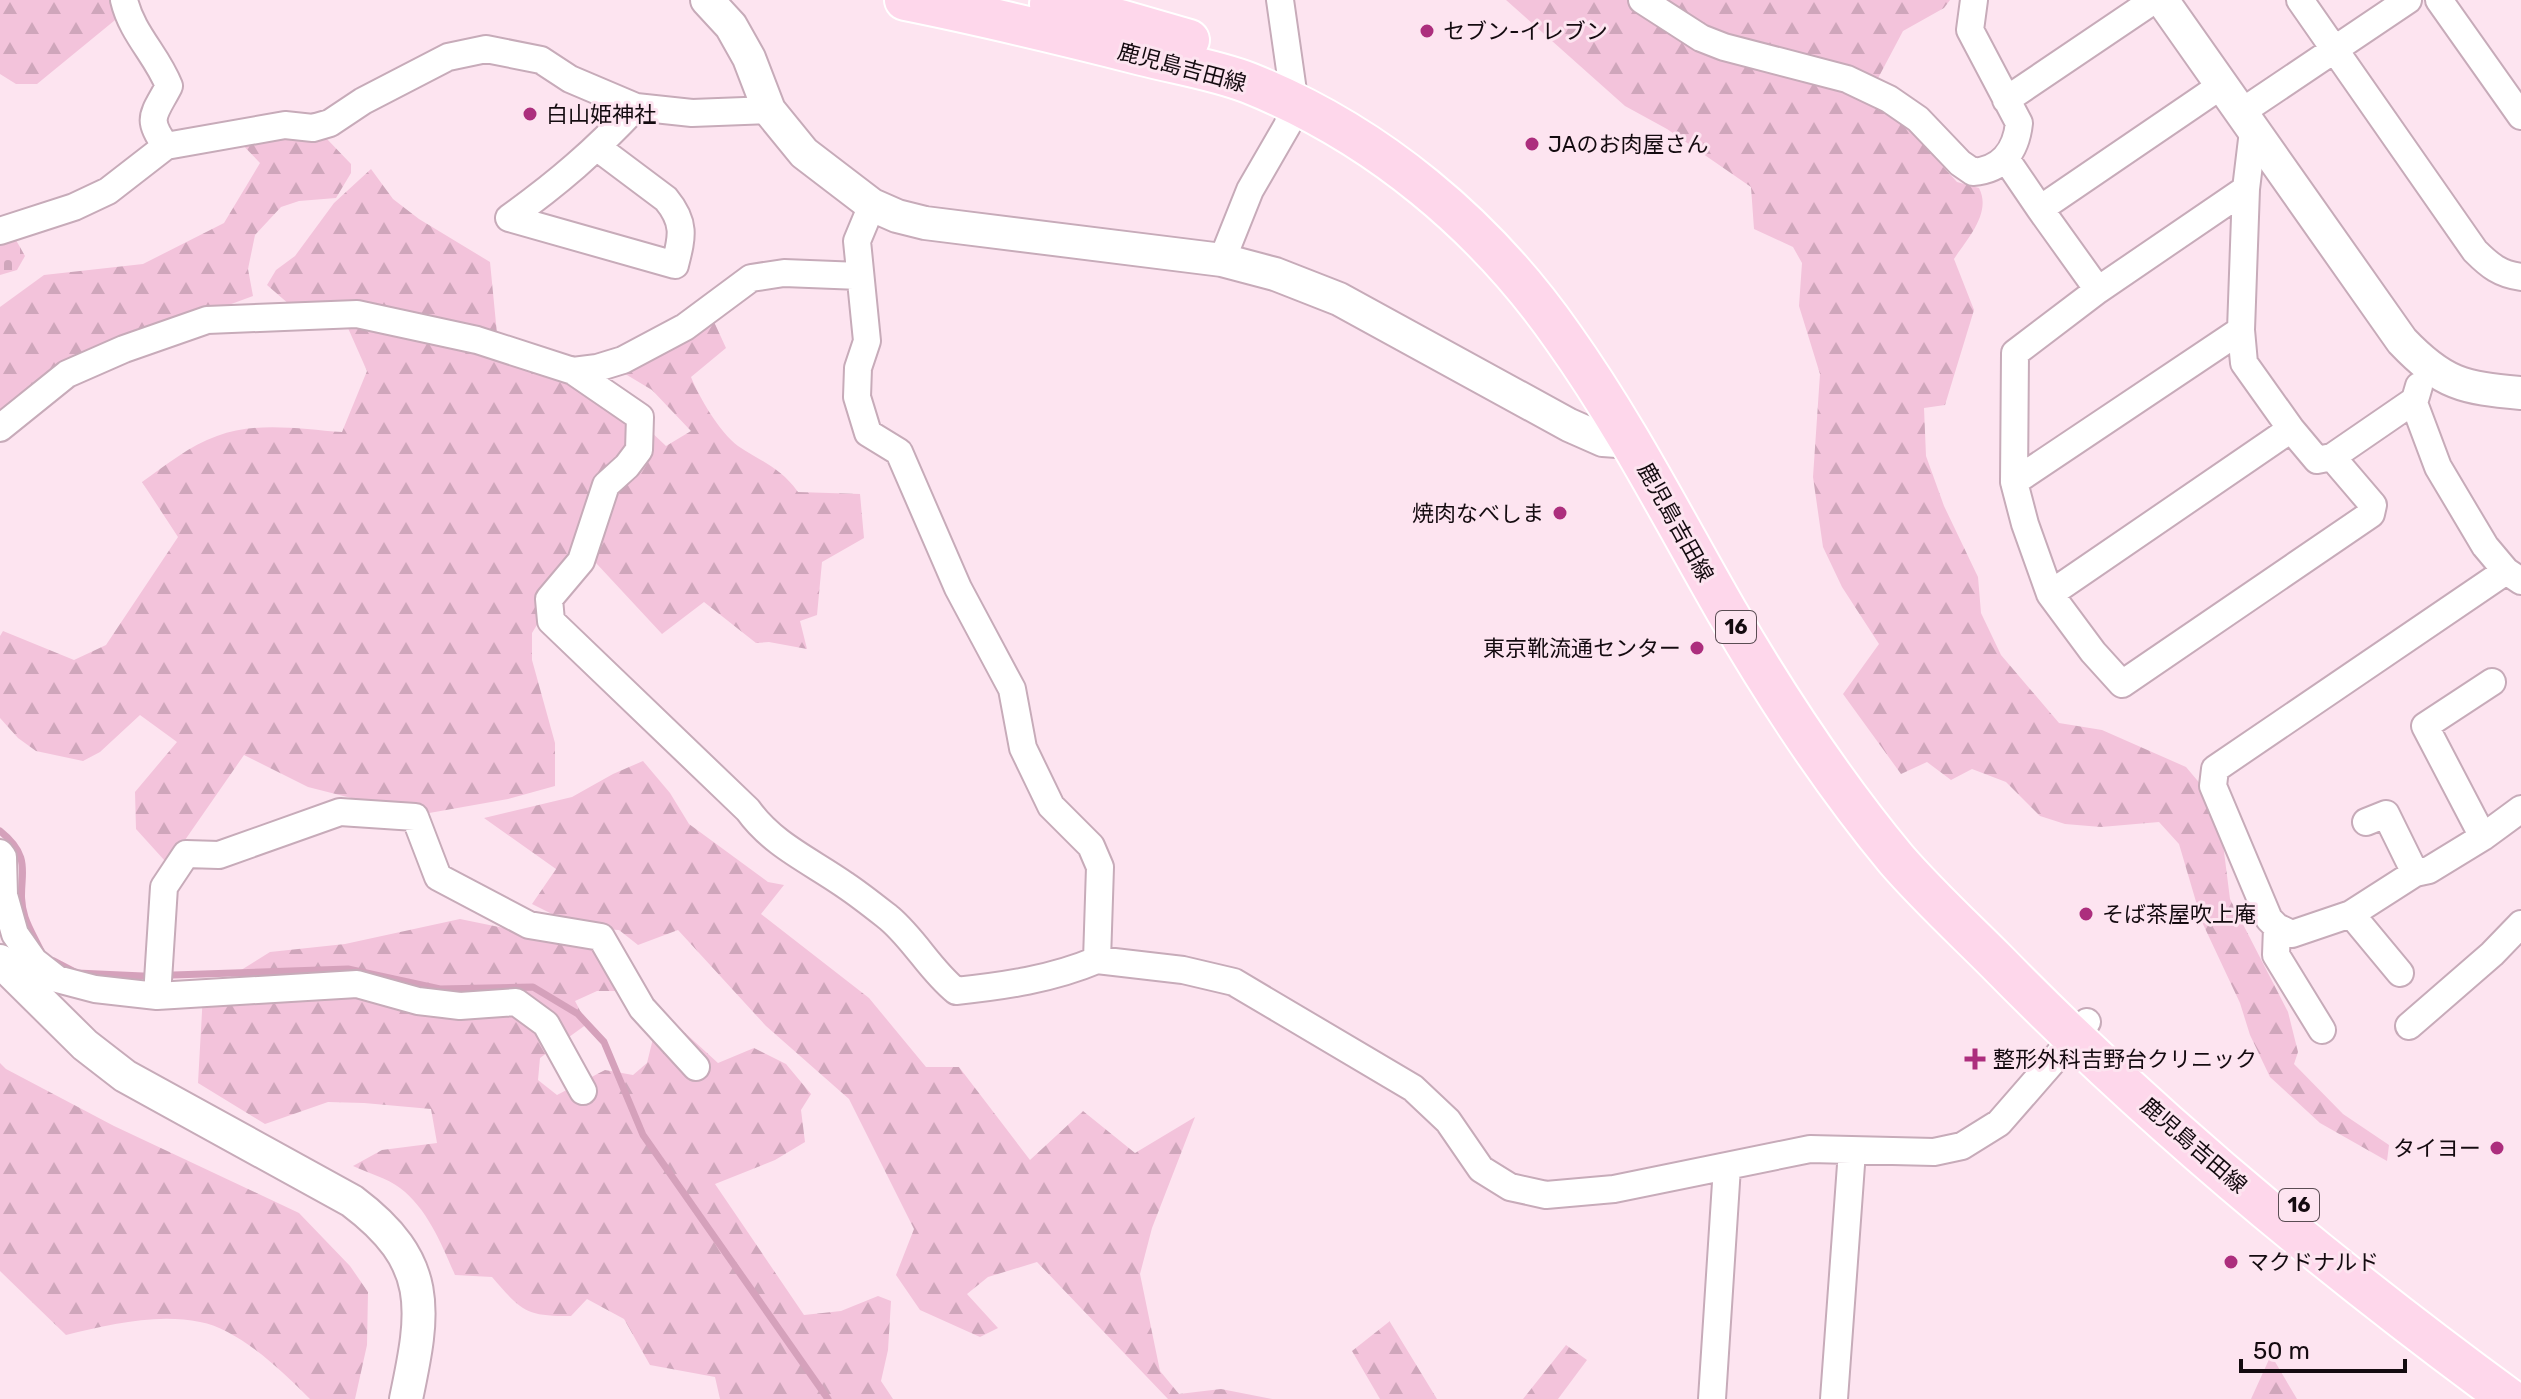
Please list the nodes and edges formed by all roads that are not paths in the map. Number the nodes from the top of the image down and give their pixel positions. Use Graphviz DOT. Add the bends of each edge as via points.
graph roads {
  1 [pos="124,0"];
  2 [pos="707,0"];
  3 [pos="905,0"];
  4 [pos="1031,0"];
  5 [pos="1280,0"];
  6 [pos="1642,0"];
  7 [pos="1974,0"];
  8 [pos="2154,0"];
  9 [pos="2162,0"];
  10 [pos="2300,0"];
  11 [pos="2408,0"];
  12 [pos="2439,0"];
  13 [pos="2334,50"];
  14 [pos="2222,85"];
  15 [pos="1293,90"];
  16 [pos="2006,100"];
  17 [pos="636,107"];
  18 [pos="769,110"];
  19 [pos="2521,116"];
  20 [pos="2246,122"];
  21 [pos="166,146"];
  22 [pos="598,148"];
  23 [pos="2006,159"];
  24 [pos="2246,189"];
  25 [pos="872,205"];
  26 [pos="2040,209"];
  27 [pos="0,231"];
  28 [pos="1222,260"];
  29 [pos="860,276"];
  30 [pos="2521,277"];
  31 [pos="2098,290"];
  32 [pos="2241,330"];
  33 [pos="2424,365"];
  34 [pos="573,371"];
  35 [pos="2521,393"];
  36 [pos="2415,400"];
  37 [pos="0,428"];
  38 [pos="2291,429"];
  39 [pos="1631,442"];
  40 [pos="2332,457"];
  41 [pos="2014,482"];
  42 [pos="2514,576"];
  43 [pos="2050,594"];
  44 [pos="2492,682"];
  45 [pos="2521,809"];
  46 [pos="2366,822"];
  47 [pos="2483,837"];
  48 [pos="0,853"];
  49 [pos="2415,873"];
  50 [pos="2351,914"];
  51 [pos="2521,924"];
  52 [pos="2277,927"];
  53 [pos="1097,960"];
  54 [pos="0,961"];
  55 [pos="2400,973"];
  56 [pos="157,996"];
  57 [pos="2409,1026"];
  58 [pos="2322,1030"];
  59 [pos="2080,1031"];
  60 [pos="696,1067"];
  61 [pos="583,1091"];
  62 [pos="1852,1151"];
  63 [pos="1727,1167"];
  64 [pos="2521,1375"];
  65 [pos="406,1399"];
  66 [pos="1712,1399"];
  67 [pos="1834,1399"];
  68 [pos="2509,1399"];
  1 -- 21 [label="street" via="128,17 169,86 153,117 153,128"];
  2 -- 18 [label="street" via="731,26"];
  3 -- 15 [label="main road, 鹿児島吉田線 / 16"];
  4 -- 15 [label="main road, 鹿児島吉田線 / 16" via="1253,59"];
  5 -- 15 [label="street"];
  6 -- 23 [label="street" via="1701,38 1847,79 1889,99 1973,172 1987,171"];
  7 -- 16 [label="street" via="1970,30"];
  8 -- 16 [label="street"];
  9 -- 14 [label="street"];
  10 -- 13 [label="street"];
  11 -- 13 [label="street"];
  12 -- 19 [label="street"];
  13 -- 20 [label="street"];
  13 -- 30 [label="street" via="2475,251 2492,268"];
  14 -- 20 [label="street"];
  14 -- 26 [label="street"];
  15 -- 28 [label="street" via="1287,126 1250,190"];
  15 -- 39 [label="main road, 鹿児島吉田線 / 16" via="1462,219 1562,334"];
  15 -- 59 [label="main road, 鹿児島吉田線 / 16" via="1382,125 1477,200 1524,249 1620,377 1748,601 1840,742 1917,846"];
  16 -- 23 [label="street" via="2019,123"];
  17 -- 18 [label="street" via="692,113"];
  17 -- 21 [label="street" via="570,79 541,60 486,49 448,57 330,123 241,131"];
  17 -- 22 [label="street"];
  18 -- 25 [label="street" via="804,153"];
  20 -- 24 [label="street"];
  20 -- 33 [label="street"];
  21 -- 27 [label="street" via="108,191"];
  22 -- 22 [label="street" via="509,218 675,265 682,235 674,209"];
  23 -- 26 [label="street"];
  24 -- 31 [label="street"];
  24 -- 32 [label="street"];
  25 -- 28 [label="street" via="925,223"];
  25 -- 29 [label="street" via="857,241"];
  26 -- 31 [label="street"];
  28 -- 39 [label="street" via="1339,299 1569,425 1603,440"];
  29 -- 34 [label="street" via="784,273 751,278 685,327 623,360"];
  29 -- 53 [label="street" via="867,341 858,368 857,397 868,433 899,452 958,588 1012,689 1023,748 1051,806 1091,846 1100,867"];
  31 -- 41 [label="street" via="2015,353"];
  32 -- 38 [label="street" via="2244,363"];
  32 -- 41 [label="street"];
  33 -- 35 [label="street" via="2464,386"];
  33 -- 36 [label="street"];
  34 -- 37 [label="street" via="477,340 357,314 207,320 67,374"];
  34 -- 53 [label="street" via="640,417 639,450 603,491 581,561 549,599 551,621 760,827 892,920 956,991 1009,986"];
  36 -- 40 [label="street"];
  36 -- 42 [label="street" via="2445,479 2485,546"];
  38 -- 40 [label="street" via="2317,460"];
  38 -- 43 [label="street"];
  39 -- 59 [label="main road, 鹿児島吉田線 / 16" via="1730,617 1815,751 1897,860"];
  40 -- 43 [label="street" via="2373,505 2371,514 2122,684"];
  41 -- 43 [label="street"];
  42 -- 52 [label="street" via="2215,769 2213,786"];
  44 -- 47 [label="street" via="2425,726"];
  45 -- 47 [label="street"];
  46 -- 49 [label="street" via="2386,814"];
  47 -- 49 [label="street"];
  48 -- 56 [label="street" via="15,934 34,961 57,979"];
  49 -- 50 [label="street"];
  50 -- 52 [label="street" via="2292,934"];
  50 -- 55 [label="street"];
  51 -- 57 [label="street"];
  52 -- 58 [label="street" via="2276,955"];
  53 -- 63 [label="street" via="1183,970 1234,982 1261,996 1413,1088 1448,1121 1481,1169 1510,1187 1546,1195 1614,1189"];
  54 -- 65 [label="street" via="85,1045 125,1076 381,1222 413,1271 418,1295 419,1333"];
  56 -- 60 [label="street" via="164,887 186,854 219,855 340,812 415,817 438,877 529,925 601,937 642,1008"];
  56 -- 61 [label="street" via="357,984 446,1005 516,1002 546,1024"];
  59 -- 62 [label="street" via="1999,1123 1962,1146 1934,1152"];
  59 -- 64 [label="main road, 鹿児島吉田線 / 16" via="2350,1248"];
  59 -- 68 [label="main road, 鹿児島吉田線 / 16" via="2303,1239"];
  62 -- 63 [label="street" via="1810,1149"];
  62 -- 67 [label="street"];
  63 -- 66 [label="street"];
}
